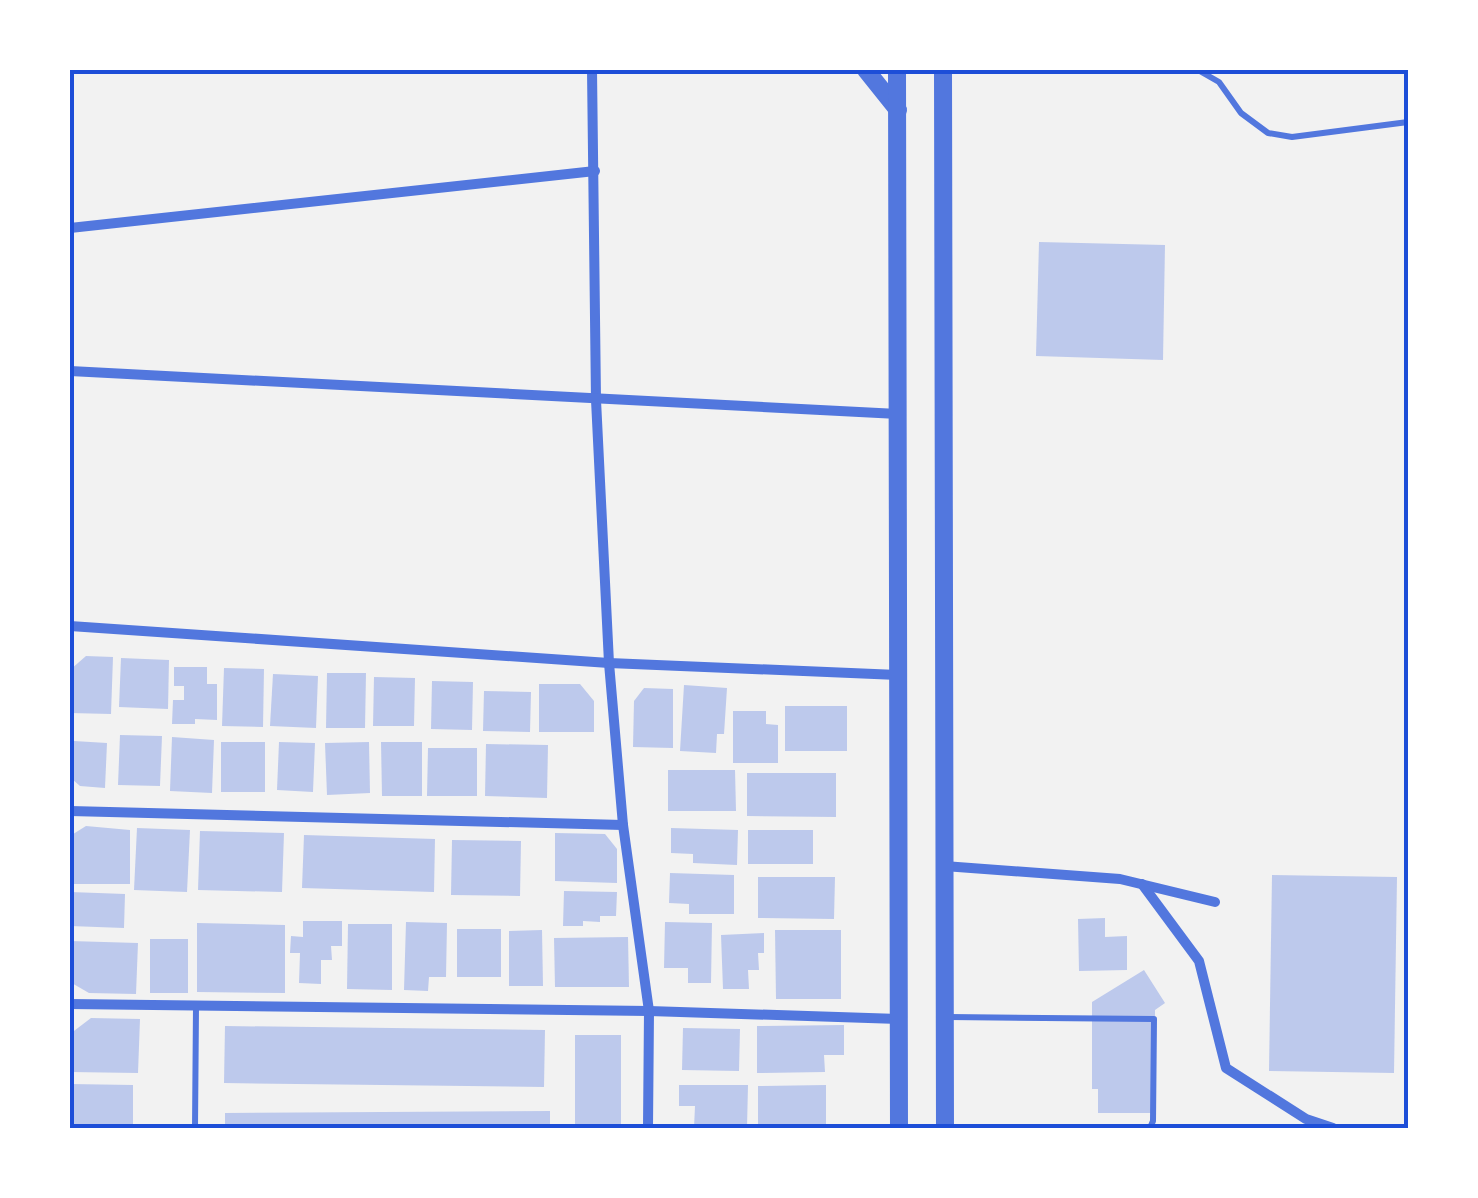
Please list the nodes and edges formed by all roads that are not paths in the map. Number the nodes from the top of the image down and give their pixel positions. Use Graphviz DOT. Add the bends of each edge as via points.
graph roads {
  1 [pos="592,70"];
  2 [pos="866,70"];
  3 [pos="898,70"];
  4 [pos="953,70"];
  5 [pos="1198,70"];
  6 [pos="943,78"];
  7 [pos="898,110"];
  8 [pos="1408,122"];
  9 [pos="594,172"];
  10 [pos="70,228"];
  11 [pos="70,371"];
  12 [pos="596,400"];
  13 [pos="898,414"];
  14 [pos="70,626"];
  15 [pos="609,663"];
  16 [pos="898,675"];
  17 [pos="70,812"];
  18 [pos="623,825"];
  19 [pos="943,866"];
  20 [pos="1142,884"];
  21 [pos="1214,902"];
  22 [pos="70,1004"];
  23 [pos="196,1005"];
  24 [pos="649,1012"];
  25 [pos="944,1017"];
  26 [pos="899,1020"];
  27 [pos="196,1128"];
  28 [pos="648,1128"];
  29 [pos="899,1128"];
  30 [pos="944,1128"];
  31 [pos="1150,1128"];
  32 [pos="1333,1128"];
  1 -- 9 [label="street"];
  2 -- 7 [label="street"];
  3 -- 7 [label="street"];
  4 -- 6 [label="street"];
  5 -- 8 [label="lane" via="1268,133 1292,137"];
  6 -- 19 [label="street"];
  7 -- 13 [label="street"];
  9 -- 10 [label="street"];
  9 -- 12 [label="street"];
  11 -- 12 [label="street"];
  12 -- 13 [label="street"];
  12 -- 15 [label="street"];
  13 -- 16 [label="street"];
  14 -- 15 [label="street"];
  15 -- 16 [label="street"];
  15 -- 18 [label="street"];
  16 -- 26 [label="street"];
  17 -- 18 [label="street"];
  18 -- 24 [label="street"];
  19 -- 20 [label="street"];
  19 -- 25 [label="street"];
  20 -- 21 [label="street"];
  20 -- 32 [label="street" via="1199,961 1226,1068 1306,1119"];
  22 -- 23 [label="street"];
  23 -- 24 [label="street"];
  23 -- 27 [label="lane"];
  24 -- 26 [label="street"];
  24 -- 28 [label="street"];
  25 -- 30 [label="street"];
  25 -- 31 [label="lane" via="1154,1019"];
  26 -- 29 [label="street"];
}
